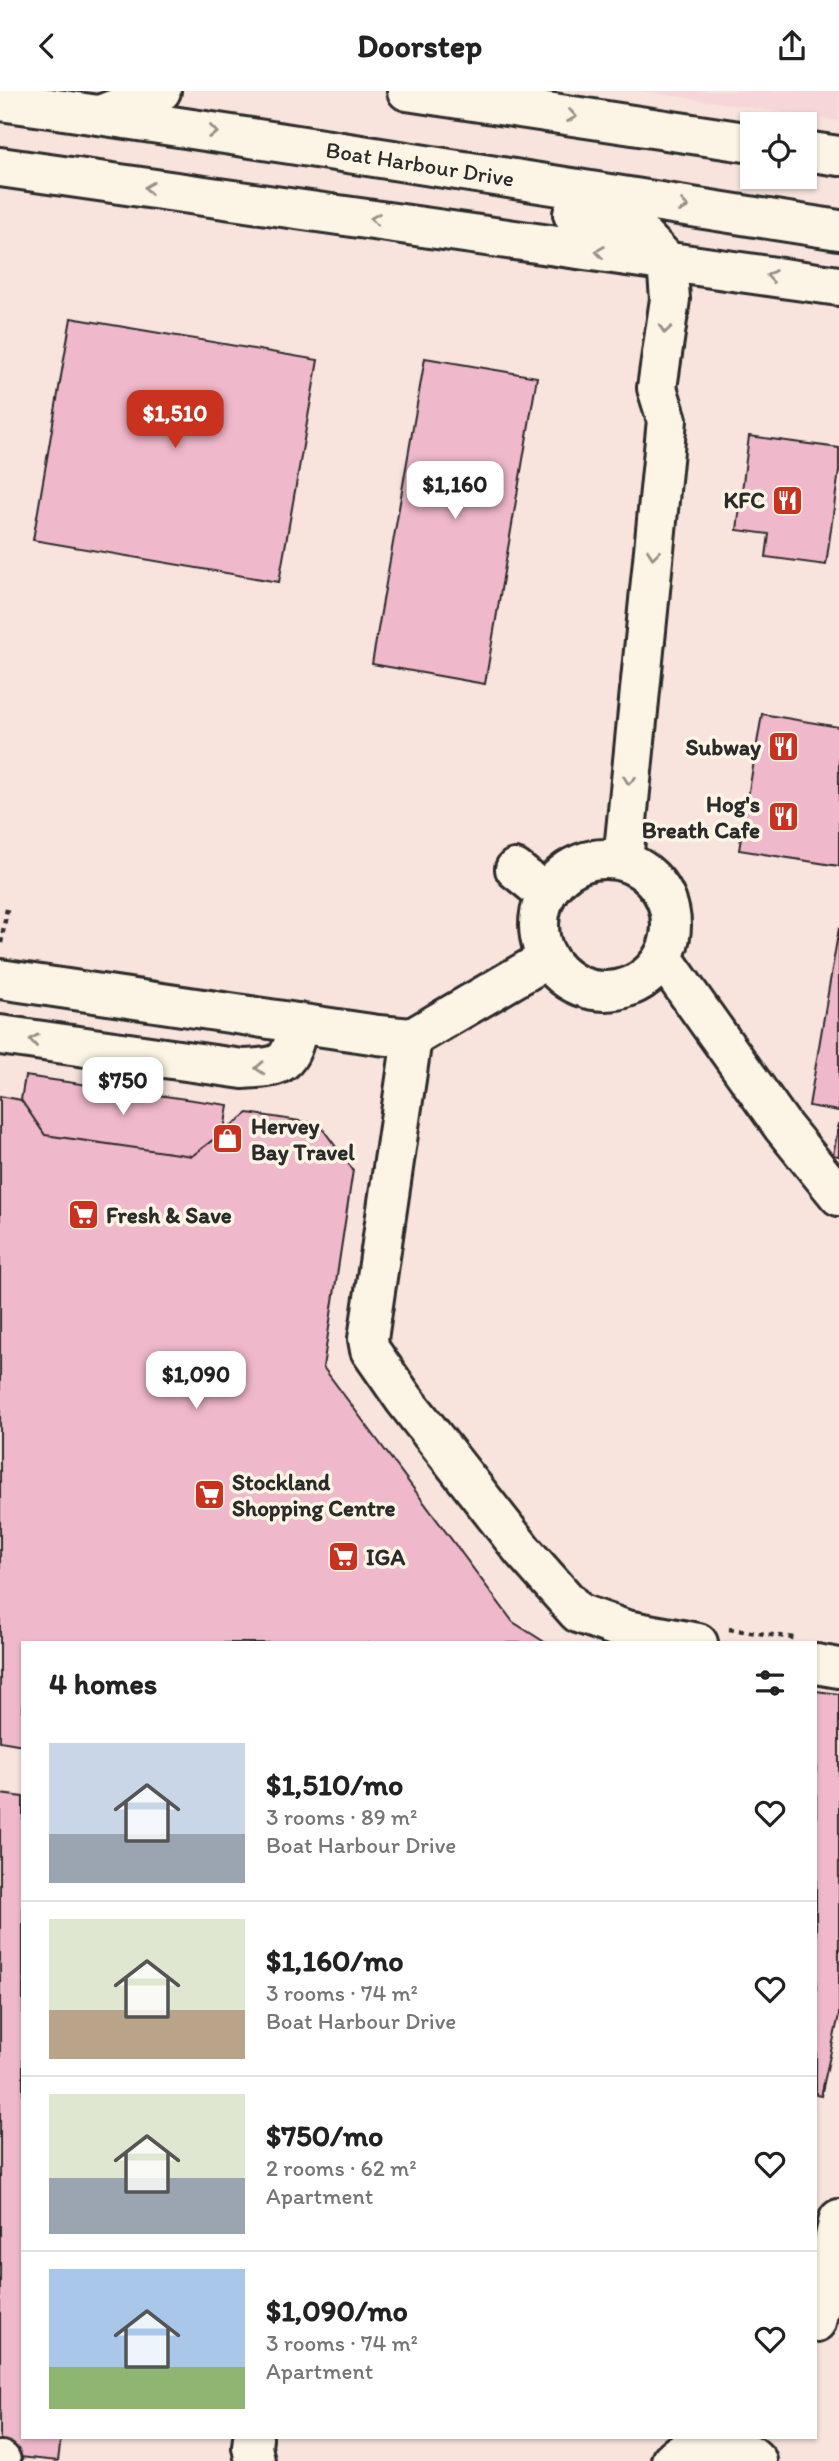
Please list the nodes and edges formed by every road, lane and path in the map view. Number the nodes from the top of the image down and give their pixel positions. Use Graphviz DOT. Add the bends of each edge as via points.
graph roads {
  1 [pos="161,91"];
  2 [pos="408,91"];
  3 [pos="522,99"];
  4 [pos="0,101"];
  5 [pos="100,115"];
  6 [pos="740,141"];
  7 [pos="817,153"];
  8 [pos="839,156"];
  9 [pos="423,166"];
  10 [pos="0,167"];
  11 [pos="839,230"];
  12 [pos="667,261"];
  13 [pos="839,286"];
  14 [pos="622,861"];
  15 [pos="515,869"];
  16 [pos="545,894"];
  17 [pos="7,909"];
  18 [pos="0,949"];
  19 [pos="663,958"];
  20 [pos="547,959"];
  21 [pos="0,979"];
  22 [pos="299,1023"];
  23 [pos="0,1035"];
  24 [pos="412,1038"];
  25 [pos="839,1196"];
  26 [pos="709,1635"];
  27 [pos="745,1641"];
  28 [pos="817,1655"];
  29 [pos="839,1668"];
  30 [pos="817,2206"];
  31 [pos="839,2209"];
  32 [pos="839,2219"];
  33 [pos="817,2318"];
  34 [pos="253,2439"];
  35 [pos="760,2452"];
  36 [pos="255,2461"];
  37 [pos="671,2461"];
  1 -- 5 [label="main road"];
  2 -- 3 [label="main road"];
  3 -- 6 [label="main road, one-way"];
  4 -- 5 [label="main road, Boat Harbour Drive"];
  5 -- 9 [label="main road, Boat Harbour Drive, one-way"];
  7 -- 8 [label="main road"];
  9 -- 11 [label="main road, Boat Harbour Drive, one-way"];
  9 -- 12 [label="main road" via="495,201 623,223 640,233"];
  12 -- 10 [label="main road, one-way"];
  13 -- 12 [label="main road, one-way"];
  12 -- 14 [label="main road, one-way" via="670,299 657,388 667,420"];
  14 -- 16 [label="main road" via="578,864 559,876"];
  14 -- 19 [label="main road" via="659,886 669,906 670,944"];
  15 -- 16 [label="main road"];
  16 -- 20 [label="main road" via="538,927"];
  17 -- 18 [label="path"];
  19 -- 20 [label="main road" via="651,974 634,985 595,992 559,975"];
  19 -- 25 [label="main road" via="783,1128"];
  20 -- 24 [label="main road"];
  21 -- 22 [label="main road"];
  22 -- 23 [label="main road, one-way" via="292,1052 275,1067 243,1069"];
  22 -- 24 [label="main road"];
  24 -- 26 [label="main road" via="370,1350 523,1551 578,1613 626,1630"];
  26 -- 27 [label="path"];
  28 -- 29 [label="main road"];
  30 -- 31 [label="main road"];
  32 -- 33 [label="main road"];
  34 -- 36 [label="main road"];
  35 -- 37 [label="main road" via="714,2444 694,2447"];
}
